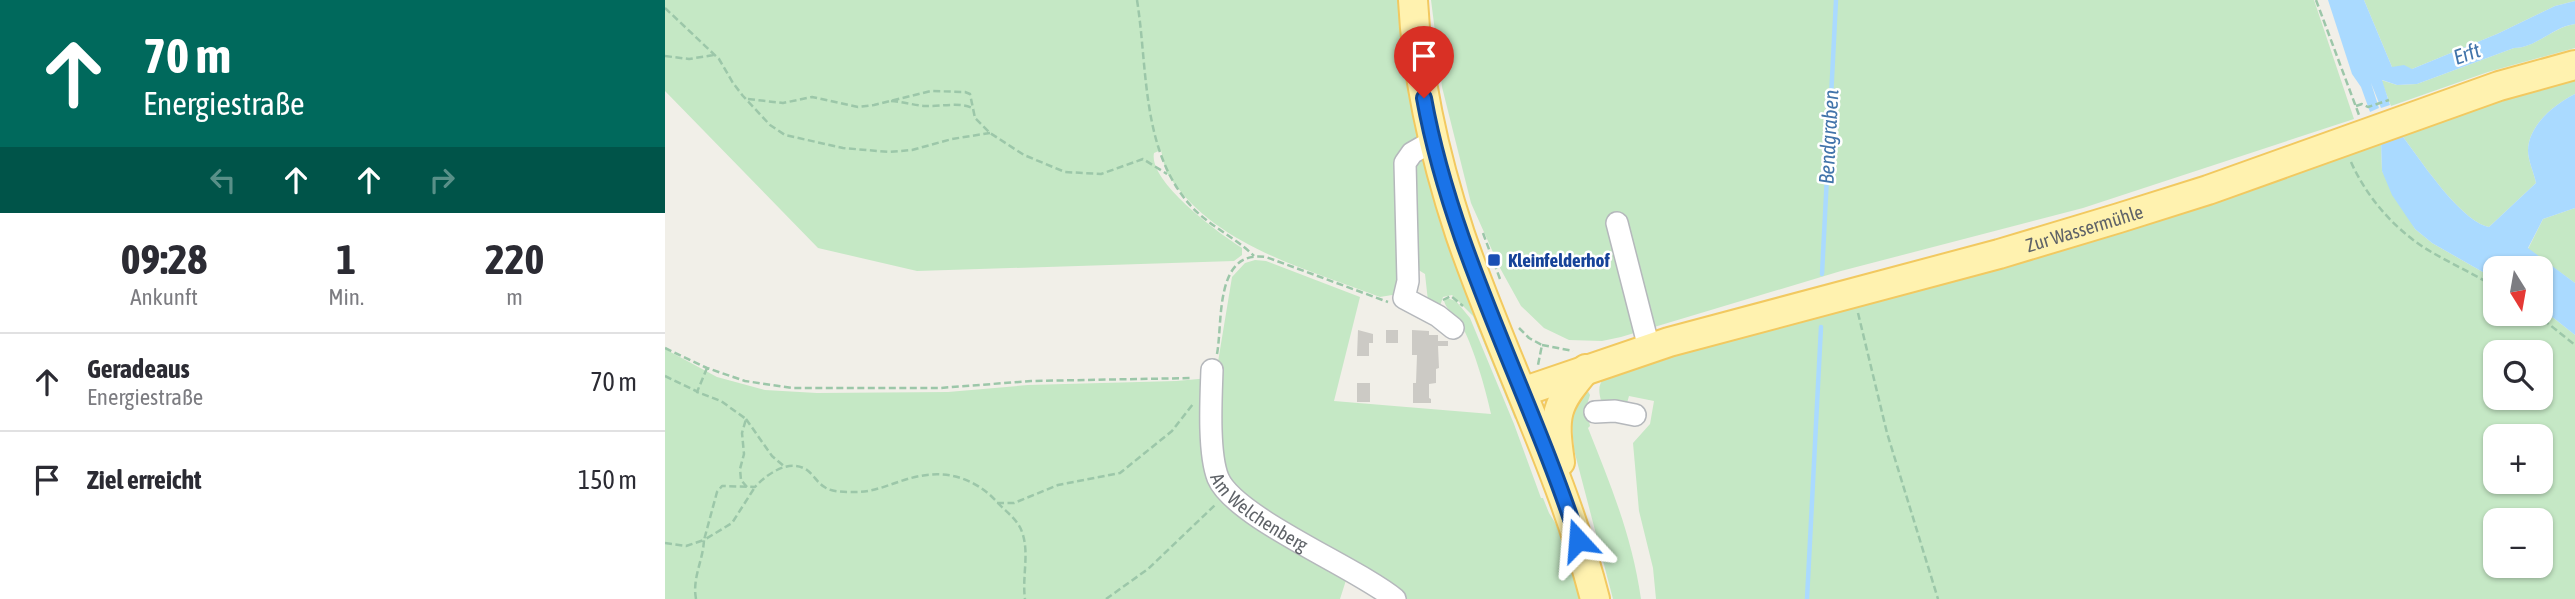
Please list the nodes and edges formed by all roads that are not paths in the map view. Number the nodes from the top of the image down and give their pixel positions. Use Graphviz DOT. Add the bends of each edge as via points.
graph roads {
  1 [pos="1413,0"];
  2 [pos="2575,65"];
  3 [pos="1433,141"];
  4 [pos="1617,223"];
  5 [pos="1454,328"];
  6 [pos="1649,348"];
  7 [pos="1586,369"];
  8 [pos="1212,370"];
  9 [pos="1533,388"];
  10 [pos="1595,412"];
  11 [pos="1635,415"];
  12 [pos="1573,523"];
  13 [pos="1395,599"];
  14 [pos="1595,599"];
  1 -- 3 [label="main road" via="1419,68"];
  2 -- 6 [label="main road, Zur Wassermühle" via="2372,120 2130,215"];
  3 -- 5 [label="street" via="1412,153 1404,166 1408,286 1404,298"];
  3 -- 9 [label="main road" via="1462,241"];
  4 -- 6 [label="street"];
  6 -- 7 [label="main road, Zur Wassermühle"];
  7 -- 9 [label="main road, Zur Wassermühle"];
  7 -- 12 [label="main road" via="1566,394 1556,418"];
  8 -- 13 [label="street, Am Welchenberg" via="1215,464 1227,492 1252,513"];
  9 -- 12 [label="main road"];
  10 -- 11 [label="street"];
  12 -- 14 [label="main road"];
}
